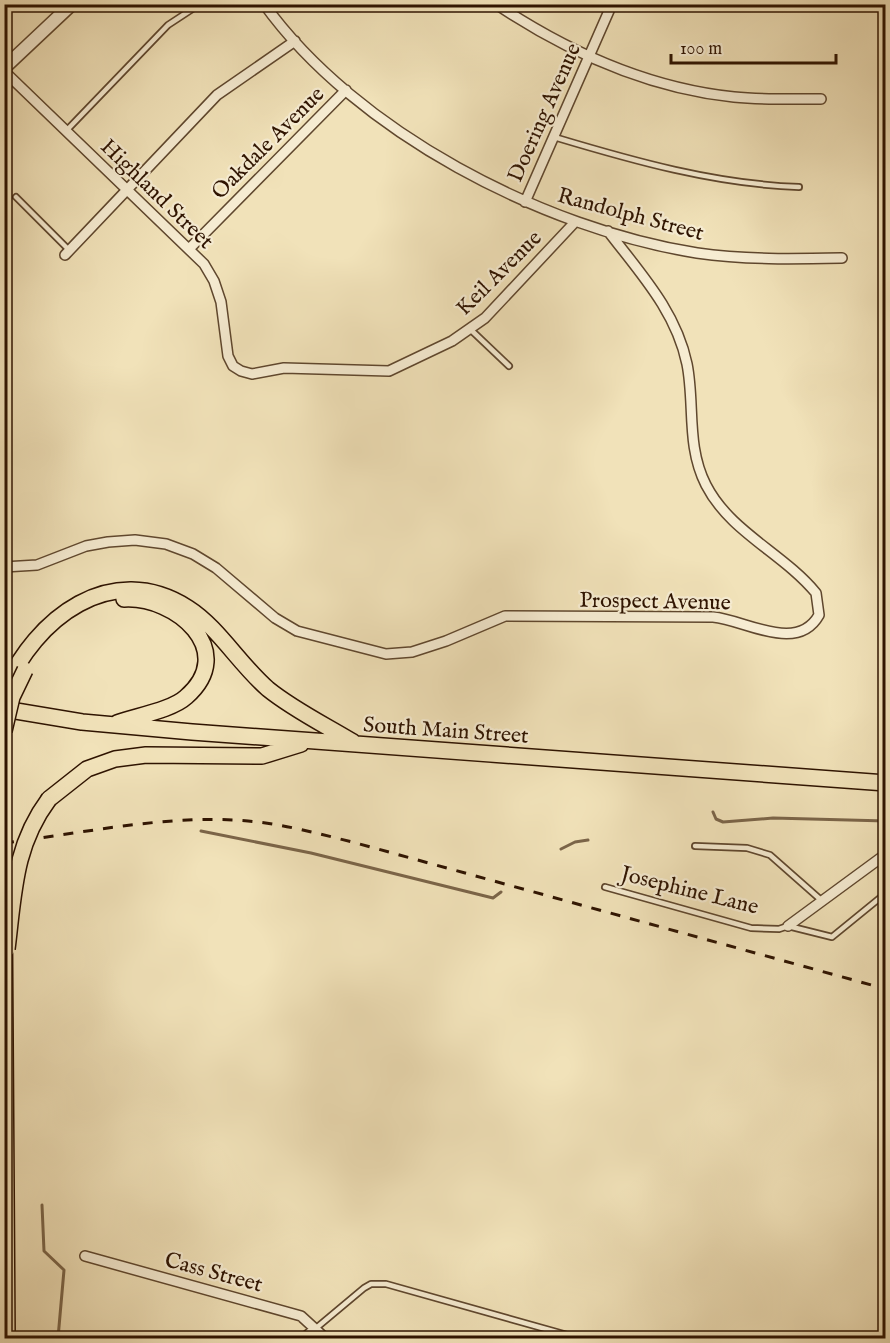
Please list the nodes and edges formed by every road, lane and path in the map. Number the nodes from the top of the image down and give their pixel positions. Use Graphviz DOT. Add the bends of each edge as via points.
graph roads {
  1 [pos="72,4"];
  2 [pos="200,4"];
  3 [pos="264,4"];
  4 [pos="496,4"];
  5 [pos="612,4"];
  6 [pos="295,41"];
  7 [pos="589,57"];
  8 [pos="4,70"];
  9 [pos="346,90"];
  10 [pos="821,99"];
  11 [pos="66,131"];
  12 [pos="554,137"];
  13 [pos="799,188"];
  14 [pos="127,190"];
  15 [pos="16,197"];
  16 [pos="525,202"];
  17 [pos="575,222"];
  18 [pos="608,231"];
  19 [pos="190,248"];
  20 [pos="68,253"];
  21 [pos="842,258"];
  22 [pos="470,329"];
  23 [pos="509,366"];
  24 [pos="237,368"];
  25 [pos="4,567"];
  26 [pos="20,668"];
  27 [pos="4,691"];
  28 [pos="4,709"];
  29 [pos="112,725"];
  30 [pos="4,731"];
  31 [pos="313,741"];
  32 [pos="358,745"];
  33 [pos="885,783"];
  34 [pos="695,846"];
  35 [pos="885,854"];
  36 [pos="605,887"];
  37 [pos="885,893"];
  38 [pos="4,894"];
  39 [pos="823,902"];
  40 [pos="788,926"];
  41 [pos="7,950"];
  42 [pos="85,1256"];
  43 [pos="315,1329"];
  44 [pos="7,1338"];
  45 [pos="304,1338"];
  46 [pos="325,1338"];
  47 [pos="578,1338"];
  1 -- 8 [label="street"];
  2 -- 11 [label="lane" via="168,25"];
  3 -- 6 [label="street, Randolph Street"];
  4 -- 7 [label="street" via="539,32"];
  5 -- 7 [label="street, Doering Avenue"];
  6 -- 9 [label="street, Randolph Street"];
  6 -- 14 [label="street" via="217,95"];
  7 -- 10 [label="street" via="700,92 749,98"];
  7 -- 12 [label="street, Doering Avenue"];
  8 -- 11 [label="street, Highland Street"];
  9 -- 16 [label="street, Randolph Street" via="418,143"];
  9 -- 19 [label="street, Oakdale Avenue"];
  11 -- 14 [label="street, Highland Street"];
  12 -- 13 [label="lane" via="644,164 765,186"];
  12 -- 16 [label="street, Doering Avenue"];
  14 -- 19 [label="street, Highland Street"];
  14 -- 20 [label="street"];
  15 -- 20 [label="lane"];
  16 -- 17 [label="street, Randolph Street"];
  17 -- 18 [label="street, Randolph Street"];
  17 -- 22 [label="street, Keil Avenue" via="499,306"];
  18 -- 21 [label="street, Randolph Street" via="672,248 723,256 766,260"];
  18 -- 25 [label="street, Prospect Avenue" via="675,325 689,378 693,448 706,486 728,515 816,593 819,615 807,629 779,634 740,621 712,617 505,616 412,652 386,654 297,631 275,618 225,574 166,544 135,540 86,546 37,565"];
  19 -- 24 [label="street, Highland Street" via="218,291 228,356"];
  22 -- 23 [label="lane"];
  22 -- 24 [label="street, Keil Avenue" via="389,371 284,368 252,374"];
  26 -- 27 [label="main road"];
  26 -- 29 [label="main road" via="60,627 95,606 137,599 174,611 193,626 204,648 206,662 199,683 181,702"];
  26 -- 30 [label="main road, bridge"];
  26 -- 32 [label="main road" via="46,628 78,604 114,591 147,590 189,608 269,689"];
  28 -- 29 [label="main road, South Main Street"];
  29 -- 31 [label="main road, South Main Street"];
  31 -- 32 [label="main road, South Main Street"];
  31 -- 41 [label="main road, bridge" via="262,756 146,755 115,759 73,777 35,818 22,849"];
  32 -- 33 [label="main road, South Main Street"];
  34 -- 39 [label="lane" via="747,848 770,855"];
  35 -- 39 [label="street"];
  36 -- 40 [label="lane, Josephine Lane" via="751,928"];
  37 -- 40 [label="lane, Josephine Lane" via="832,937"];
  38 -- 41 [label="main road, bridge"];
  39 -- 40 [label="street"];
  41 -- 44 [label="main road"];
  42 -- 43 [label="street, Cass Street" via="297,1315"];
  43 -- 45 [label="street"];
  43 -- 46 [label="street, Cass Street"];
  43 -- 47 [label="lane" via="364,1288 386,1284"];
}
